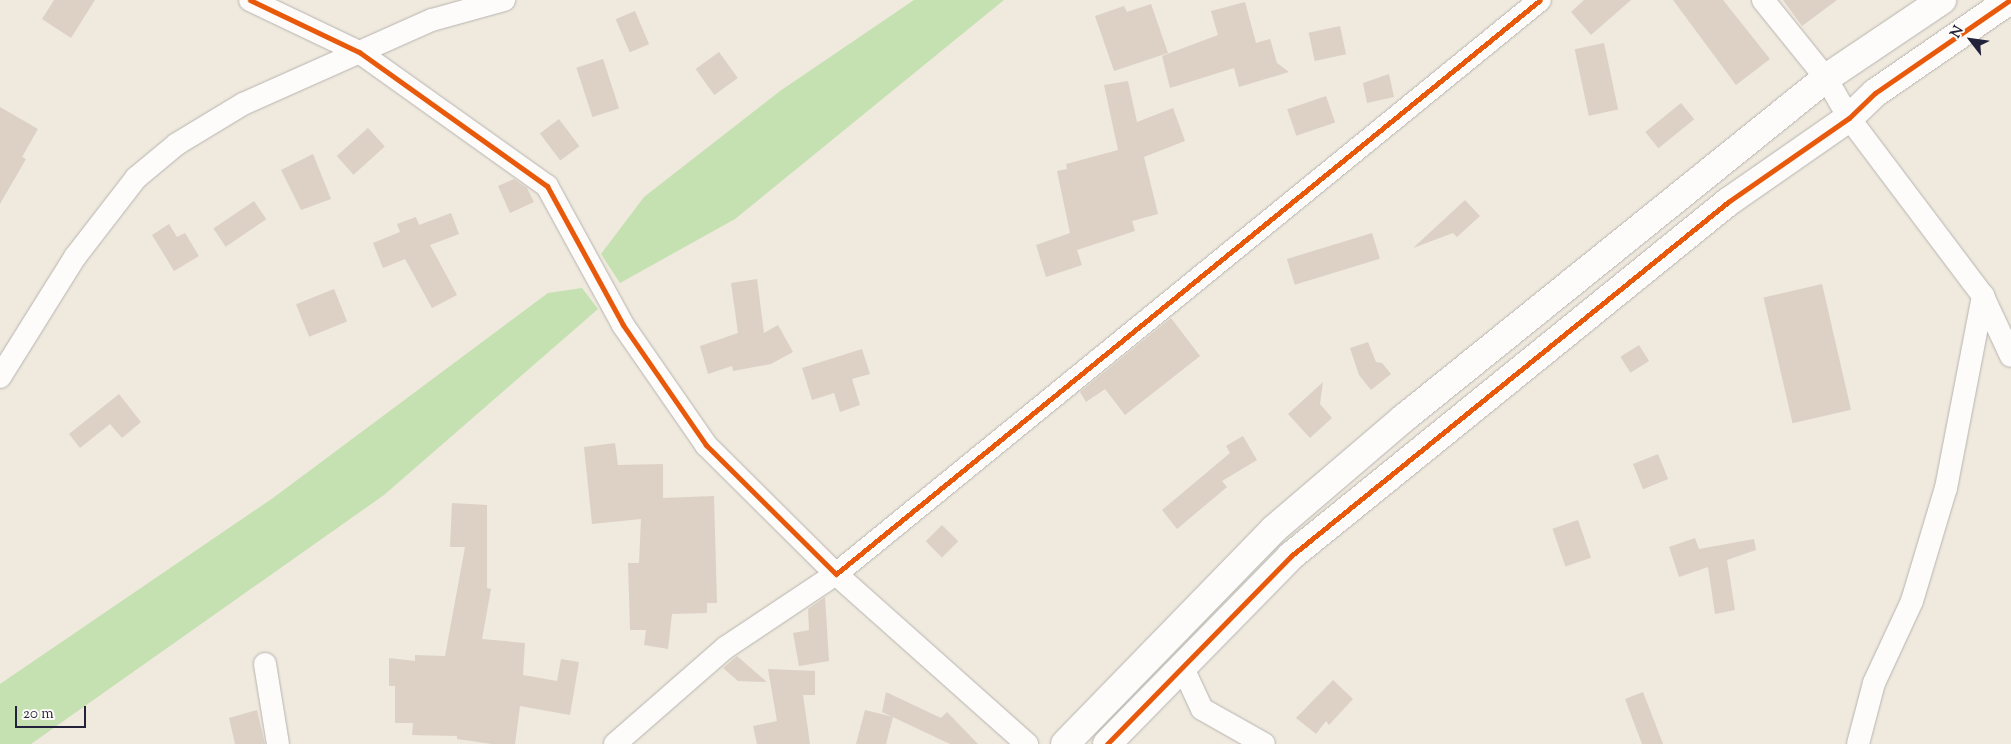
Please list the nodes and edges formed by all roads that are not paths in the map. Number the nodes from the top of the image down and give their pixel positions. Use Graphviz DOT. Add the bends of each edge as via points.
graph roads {
  1 [pos="250,0"];
  2 [pos="504,0"];
  3 [pos="1540,0"];
  4 [pos="1763,0"];
  5 [pos="1942,0"];
  6 [pos="2010,0"];
  7 [pos="359,52"];
  8 [pos="1826,78"];
  9 [pos="1849,118"];
  10 [pos="1982,296"];
  11 [pos="2011,356"];
  12 [pos="0,377"];
  13 [pos="836,574"];
  14 [pos="265,664"];
  15 [pos="1182,666"];
  16 [pos="278,744"];
  17 [pos="615,744"];
  18 [pos="1026,744"];
  19 [pos="1065,744"];
  20 [pos="1107,744"];
  21 [pos="1264,744"];
  22 [pos="1858,744"];
  1 -- 7 [label="street"];
  2 -- 7 [label="street" via="432,20"];
  3 -- 13 [label="street"];
  4 -- 8 [label="street"];
  5 -- 8 [label="street"];
  6 -- 9 [label="street" via="1875,93"];
  7 -- 12 [label="street" via="243,104 177,144 136,178 76,257"];
  7 -- 13 [label="street" via="547,186 623,325 706,445"];
  8 -- 9 [label="street"];
  8 -- 19 [label="street" via="1404,418 1274,529"];
  9 -- 10 [label="street"];
  9 -- 15 [label="street" via="1728,202 1291,556"];
  10 -- 11 [label="street"];
  10 -- 22 [label="street" via="1946,488 1912,601 1874,683"];
  13 -- 17 [label="street" via="725,648"];
  13 -- 18 [label="street"];
  14 -- 16 [label="street"];
  15 -- 20 [label="street"];
  15 -- 21 [label="street" via="1202,709"];
}
